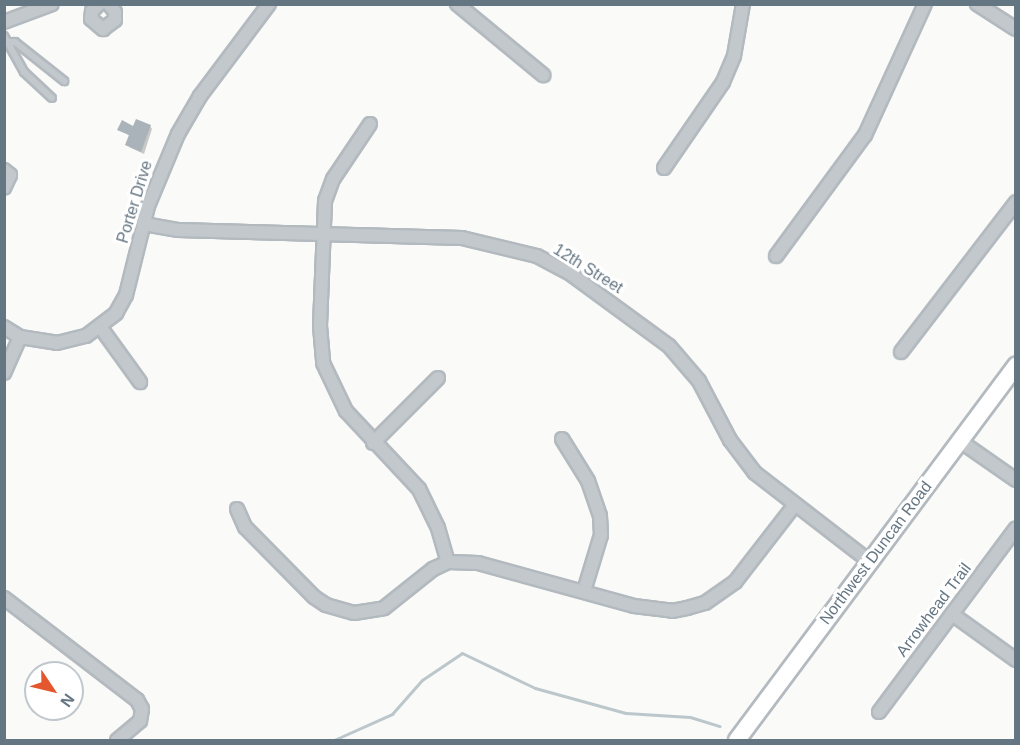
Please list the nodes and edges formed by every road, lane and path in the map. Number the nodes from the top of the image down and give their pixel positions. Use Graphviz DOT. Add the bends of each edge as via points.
graph roads {
  1 [pos="52,4"];
  2 [pos="108,4"];
  3 [pos="269,4"];
  4 [pos="457,4"];
  5 [pos="743,4"];
  6 [pos="925,4"];
  7 [pos="977,4"];
  8 [pos="95,6"];
  9 [pos="4,22"];
  10 [pos="1016,29"];
  11 [pos="6,39"];
  12 [pos="543,75"];
  13 [pos="64,81"];
  14 [pos="52,98"];
  15 [pos="370,124"];
  16 [pos="664,168"];
  17 [pos="7,173"];
  18 [pos="4,188"];
  19 [pos="1016,202"];
  20 [pos="144,224"];
  21 [pos="321,233"];
  22 [pos="777,256"];
  23 [pos="4,327"];
  24 [pos="100,328"];
  25 [pos="20,337"];
  26 [pos="901,352"];
  27 [pos="1016,366"];
  28 [pos="4,373"];
  29 [pos="438,378"];
  30 [pos="140,382"];
  31 [pos="562,439"];
  32 [pos="960,441"];
  33 [pos="373,442"];
  34 [pos="1016,480"];
  35 [pos="794,506"];
  36 [pos="237,509"];
  37 [pos="1016,528"];
  38 [pos="448,562"];
  39 [pos="870,562"];
  40 [pos="584,591"];
  41 [pos="4,598"];
  42 [pos="952,614"];
  43 [pos="1016,660"];
  44 [pos="879,712"];
  45 [pos="117,741"];
  46 [pos="737,741"];
  1 -- 9 [label="street"];
  2 -- 8 [label="street" via="116,16 107,28 93,22"];
  3 -- 20 [label="street, Porter Drive" via="188,114 159,176"];
  4 -- 12 [label="street"];
  5 -- 16 [label="street" via="734,56 723,82"];
  6 -- 22 [label="street" via="865,135"];
  7 -- 10 [label="street"];
  11 -- 13 [label="lane"];
  11 -- 14 [label="lane" via="24,72"];
  15 -- 21 [label="street" via="333,179 325,201"];
  17 -- 18 [label="street"];
  19 -- 26 [label="street"];
  20 -- 21 [label="street, 12th Street" via="178,230"];
  20 -- 24 [label="street, Porter Drive" via="126,295"];
  21 -- 33 [label="street" via="323,363 338,399"];
  21 -- 35 [label="street, 12th Street" via="481,241 532,254 572,275 669,346 699,381 743,459"];
  23 -- 25 [label="street"];
  24 -- 25 [label="street" via="57,343"];
  24 -- 30 [label="street"];
  25 -- 28 [label="street"];
  27 -- 32 [label="street, Northwest Duncan Road"];
  29 -- 33 [label="street"];
  31 -- 40 [label="street" via="588,481 600,516 601,535"];
  32 -- 34 [label="street"];
  32 -- 39 [label="street, Northwest Duncan Road"];
  33 -- 38 [label="street" via="419,489 438,528"];
  35 -- 39 [label="street, 12th Street"];
  35 -- 40 [label="street" via="746,570 705,603 672,611 654,610"];
  36 -- 38 [label="street" via="245,527 314,597 340,611 384,608 433,569"];
  37 -- 42 [label="street, Arrowhead Trail"];
  38 -- 40 [label="street" via="478,563"];
  39 -- 46 [label="street, Northwest Duncan Road"];
  41 -- 45 [label="street" via="147,710 134,729"];
  42 -- 43 [label="street"];
  42 -- 44 [label="street, Arrowhead Trail"];
}
